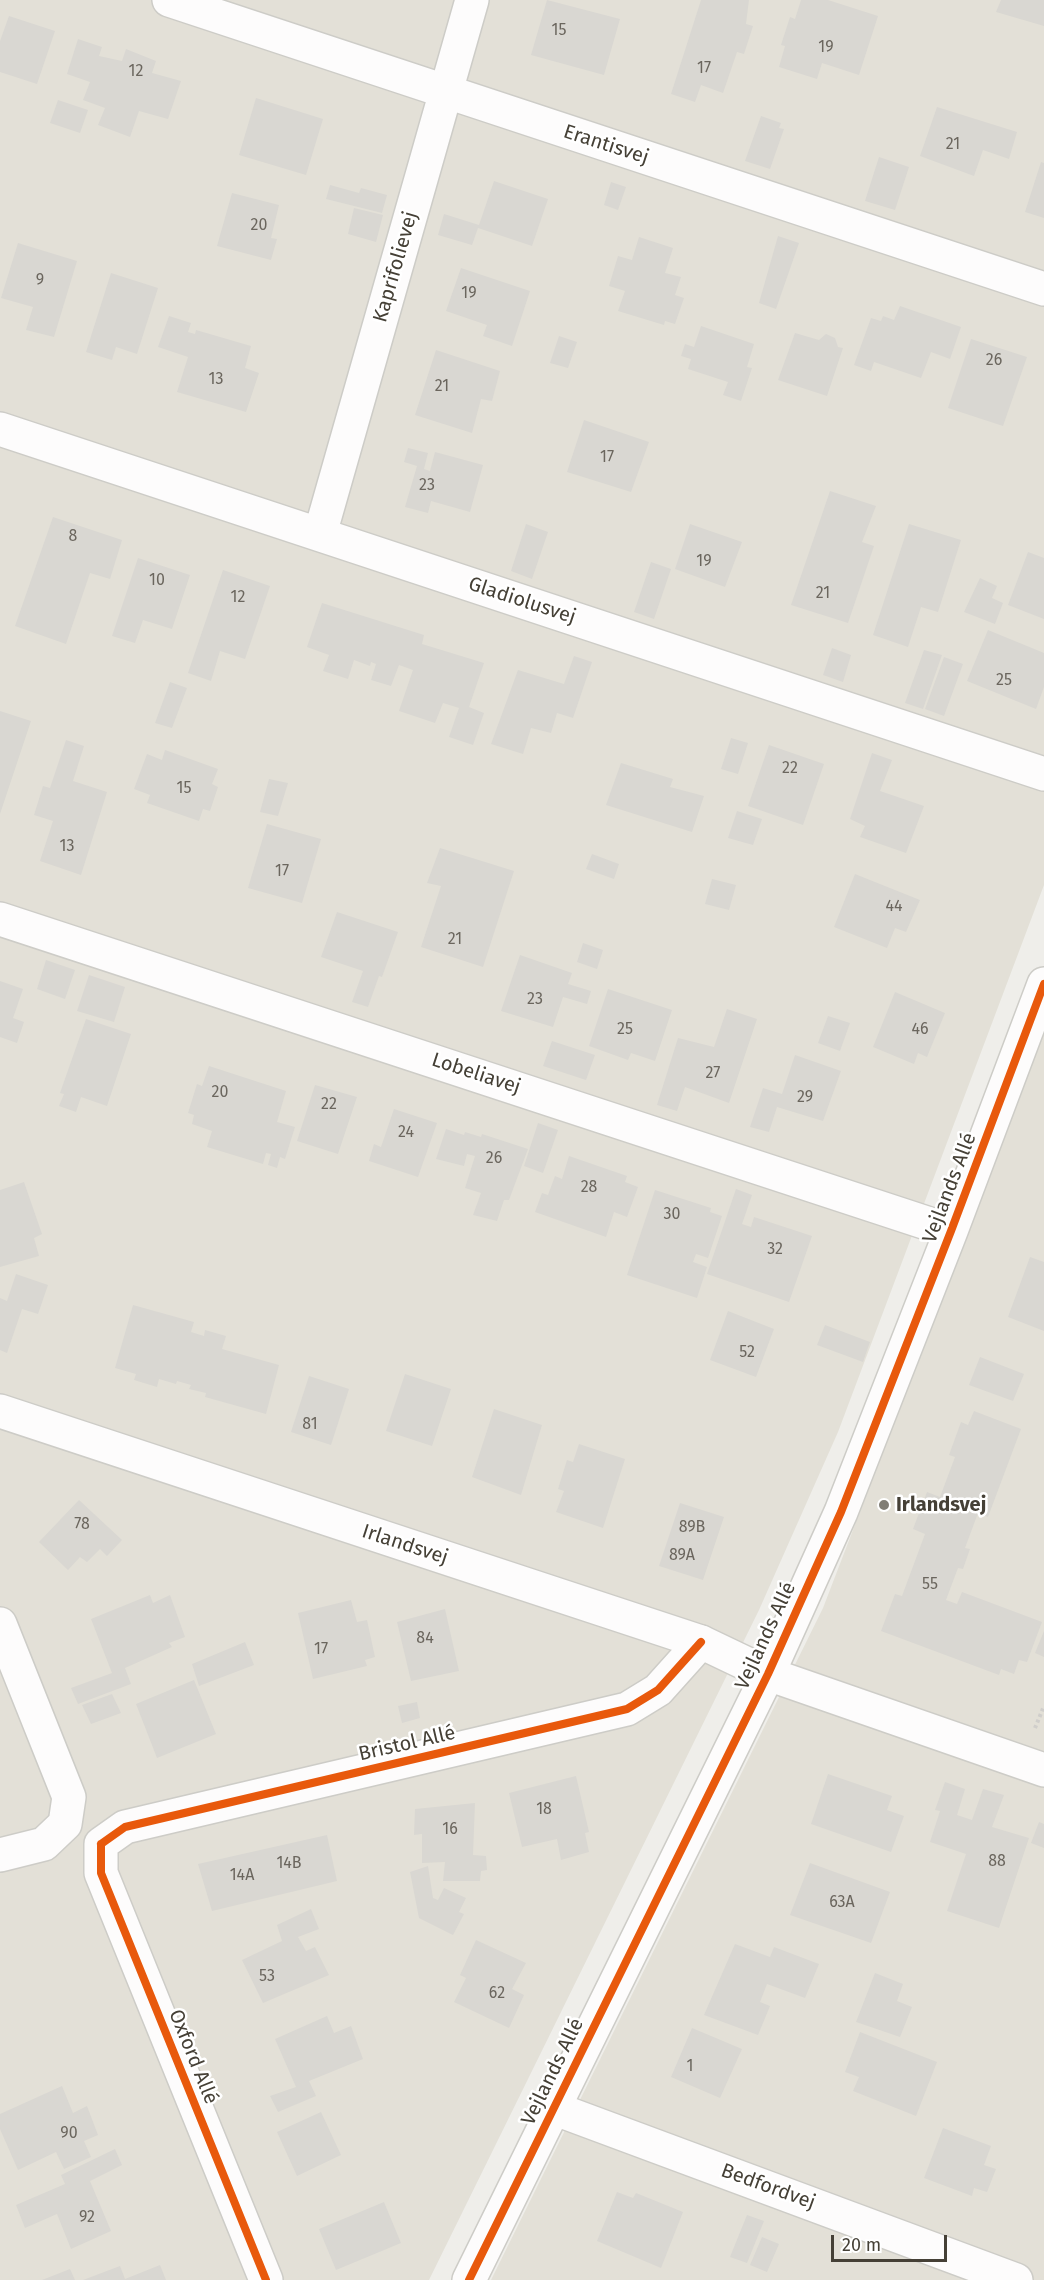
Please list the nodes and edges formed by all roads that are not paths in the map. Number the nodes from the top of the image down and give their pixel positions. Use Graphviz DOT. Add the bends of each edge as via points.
graph roads {
  1 [pos="169,0"];
  2 [pos="472,0"];
  3 [pos="446,93"];
  4 [pos="1044,289"];
  5 [pos="0,429"];
  6 [pos="320,534"];
  7 [pos="1044,774"];
  8 [pos="0,918"];
  9 [pos="1044,984"];
  10 [pos="951,1231"];
  11 [pos="0,1411"];
  12 [pos="0,1624"];
  13 [pos="701,1642"];
  14 [pos="768,1674"];
  15 [pos="1044,1770"];
  16 [pos="101,1844"];
  17 [pos="0,1855"];
  18 [pos="553,2108"];
  19 [pos="266,2280"];
  20 [pos="469,2280"];
  21 [pos="1016,2280"];
  1 -- 3 [label="street, Erantisvej"];
  2 -- 3 [label="street, Kaprifolievej"];
  3 -- 4 [label="street, Erantisvej"];
  3 -- 6 [label="street, Kaprifolievej"];
  5 -- 6 [label="street, Gladiolusvej"];
  6 -- 7 [label="street, Gladiolusvej"];
  8 -- 10 [label="street, Lobeliavej"];
  9 -- 10 [label="street, Vejlands Allé"];
  10 -- 14 [label="street, Vejlands Allé" via="841,1512"];
  11 -- 13 [label="street, Irlandsvej"];
  12 -- 17 [label="street" via="69,1797 65,1824 44,1844"];
  13 -- 14 [label="street, Irlandsvej"];
  13 -- 16 [label="street, Bristol Allé" via="658,1690 627,1709 124,1827"];
  14 -- 15 [label="street, Irlandsvej"];
  14 -- 18 [label="street, Vejlands Allé"];
  16 -- 19 [label="street, Oxford Allé" via="101,1873"];
  18 -- 20 [label="street, Vejlands Allé"];
  18 -- 21 [label="street, Bedfordvej"];
}
